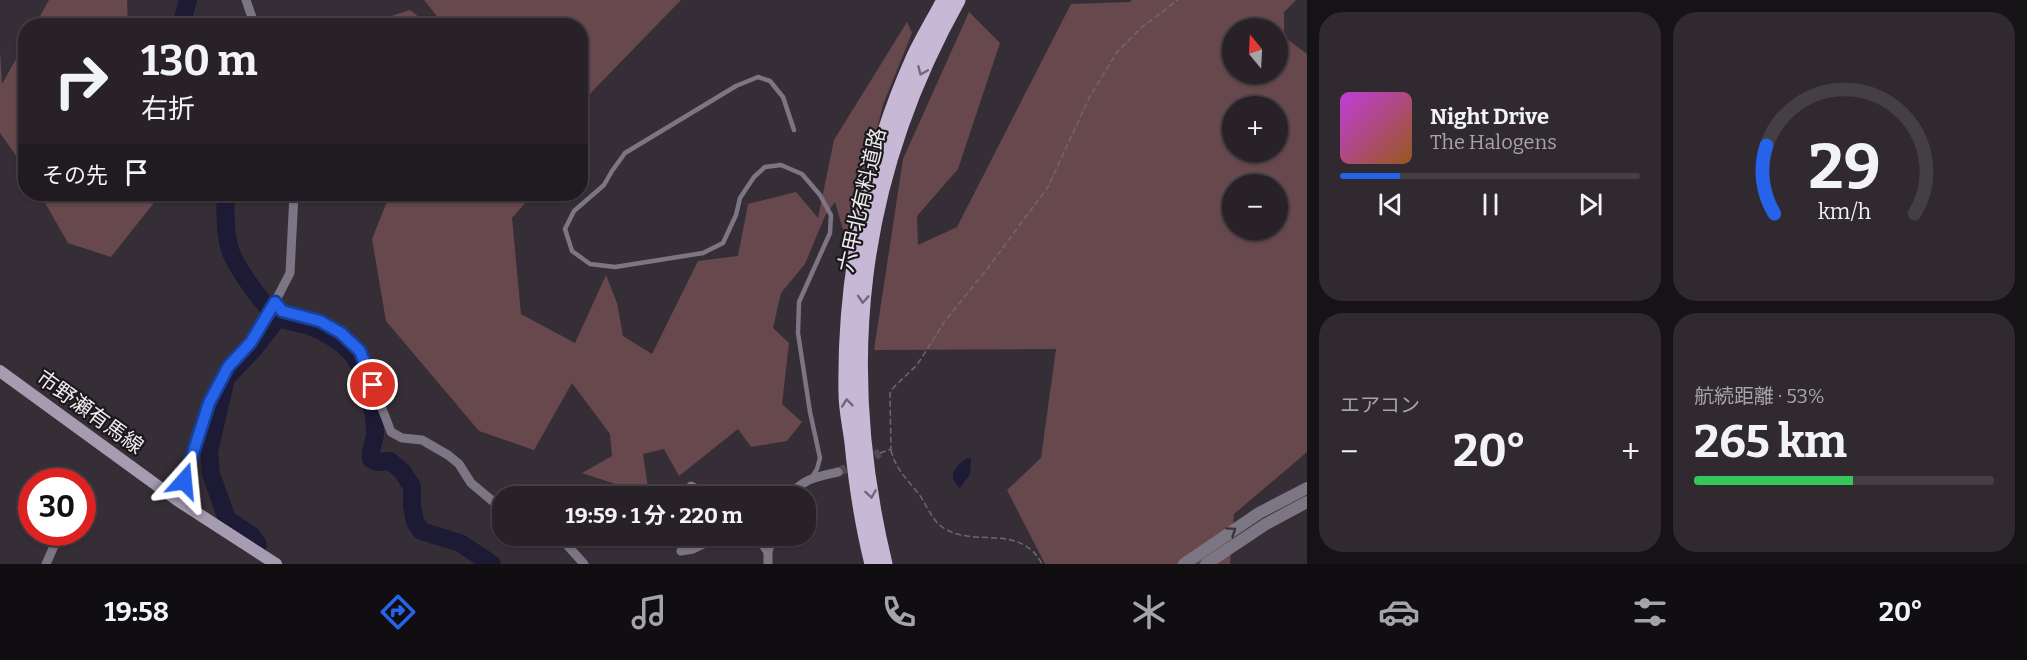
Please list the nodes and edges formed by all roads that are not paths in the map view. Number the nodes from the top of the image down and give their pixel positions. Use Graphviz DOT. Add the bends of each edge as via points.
graph roads {
  1 [pos="246,0"];
  2 [pos="944,0"];
  3 [pos="958,0"];
  4 [pos="252,18"];
  5 [pos="794,130"];
  6 [pos="588,199"];
  7 [pos="294,201"];
  8 [pos="586,201"];
  9 [pos="274,304"];
  10 [pos="1,375"];
  11 [pos="838,472"];
  12 [pos="812,477"];
  13 [pos="799,486"];
  14 [pos="1307,488"];
  15 [pos="177,500"];
  16 [pos="492,500"];
  17 [pos="1307,502"];
  18 [pos="54,546"];
  19 [pos="568,546"];
  20 [pos="699,546"];
  21 [pos="765,546"];
  22 [pos="770,546"];
  23 [pos="681,551"];
  24 [pos="768,552"];
  25 [pos="46,564"];
  26 [pos="276,564"];
  27 [pos="584,564"];
  28 [pos="768,564"];
  29 [pos="872,564"];
  30 [pos="885,564"];
  31 [pos="1184,564"];
  32 [pos="1206,564"];
  1 -- 4 [label="street"];
  29 -- 2 [label="main road, 六甲北有料道路, one-way" via="856,482 846,395 852,280 879,148 914,56"];
  3 -- 30 [label="main road, 六甲北有料道路, one-way" via="920,75 898,132 865,277 859,350 861,424"];
  5 -- 6 [label="lane" via="783,97 770,81 758,77 736,86 625,153 604,185"];
  7 -- 9 [label="street" via="290,273"];
  8 -- 12 [label="lane" via="574,211 565,229 572,251 591,264 615,267 703,253 723,243 740,198 765,167 781,165 802,174 820,195 831,215 830,233 799,302 798,333 820,458"];
  9 -- 15 [label="street" via="251,342 228,367 209,403"];
  9 -- 16 [label="street" via="282,311 320,321 341,333 360,351 391,432 402,438 422,440 448,455 471,483"];
  10 -- 15 [label="main road, 市野瀬有馬線"];
  11 -- 12 [label="street"];
  12 -- 13 [label="street"];
  31 -- 14 [label="street, one-way" via="1259,513"];
  15 -- 26 [label="main road, 市野瀬有馬線"];
  17 -- 32 [label="street"];
  18 -- 25 [label="street"];
  19 -- 27 [label="street"];
  20 -- 23 [label="street"];
  21 -- 24 [label="street"];
  22 -- 24 [label="street"];
  24 -- 28 [label="street"];
}
